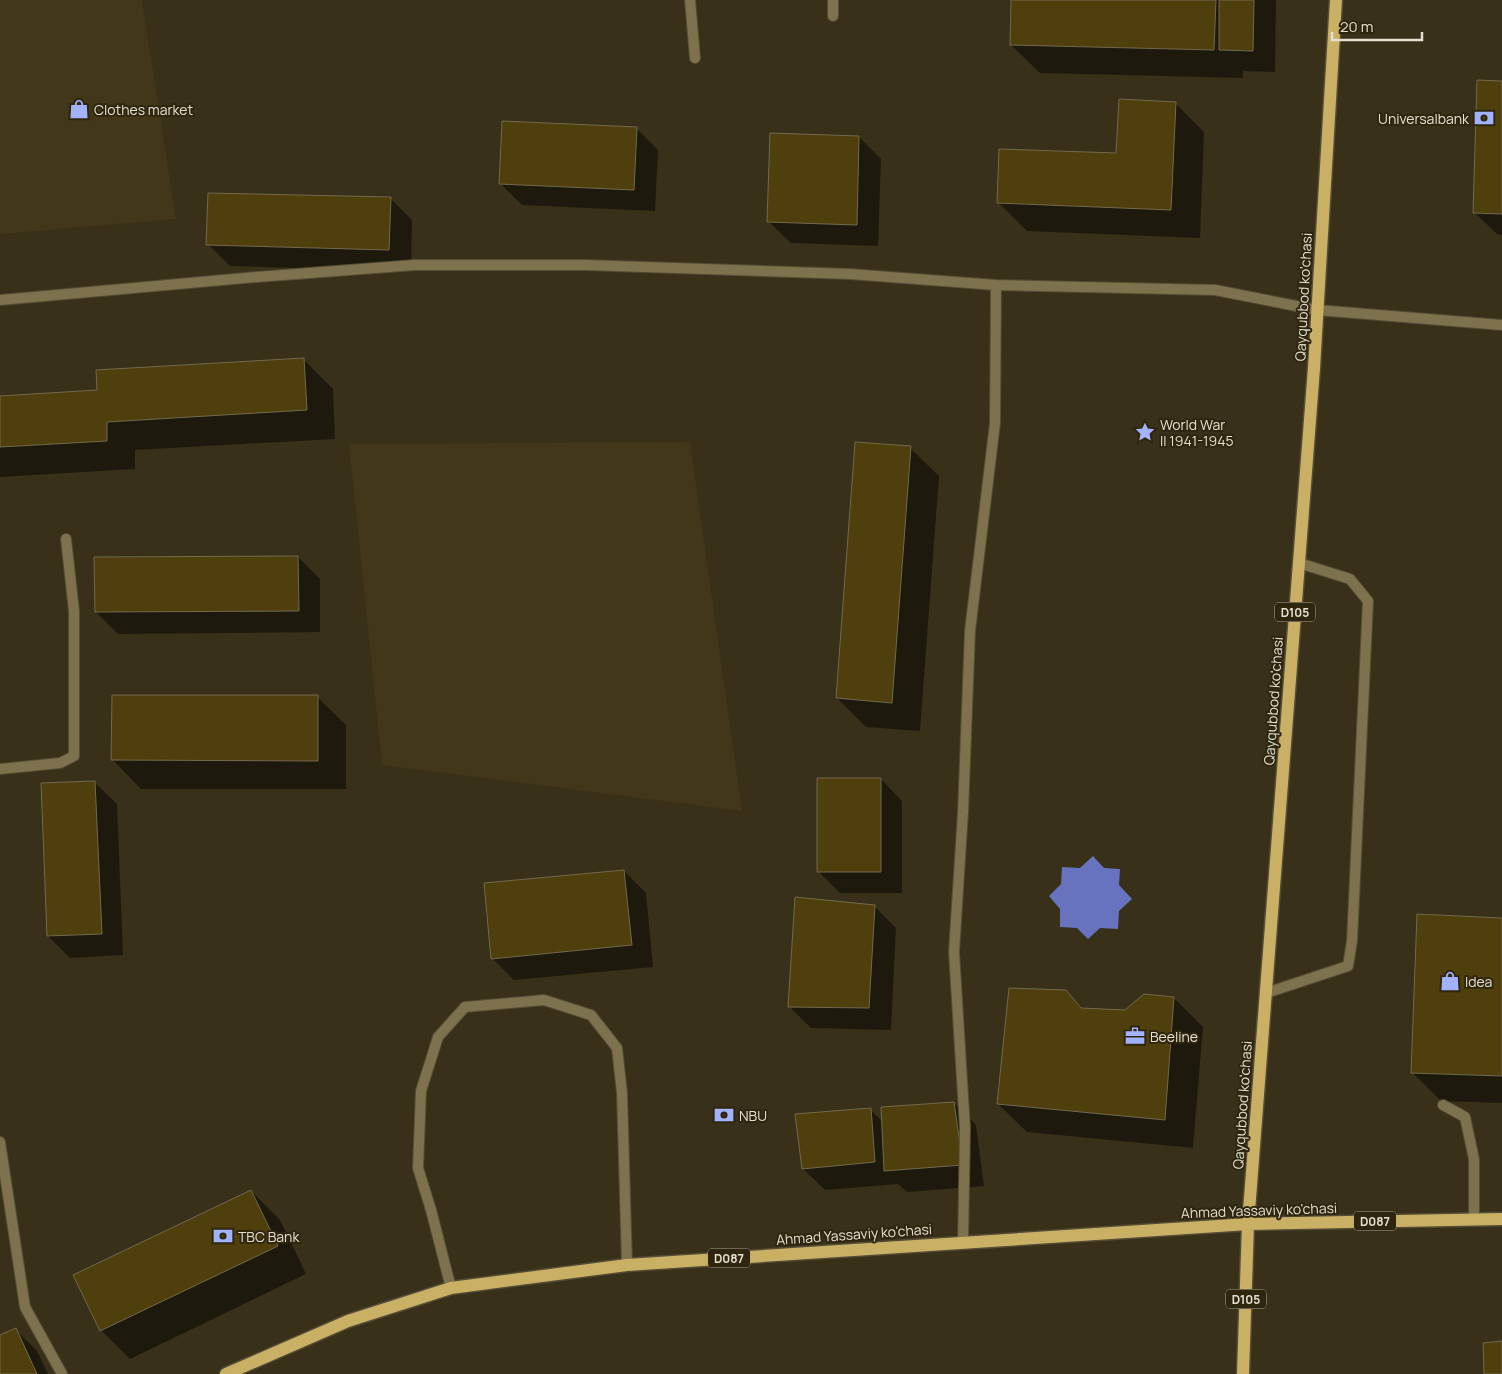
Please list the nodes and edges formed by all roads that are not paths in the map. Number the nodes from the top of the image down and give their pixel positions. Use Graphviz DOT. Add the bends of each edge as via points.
graph roads {
  1 [pos="690,0"];
  2 [pos="834,0"];
  3 [pos="1336,0"];
  4 [pos="833,16"];
  5 [pos="695,58"];
  6 [pos="996,285"];
  7 [pos="0,300"];
  8 [pos="1317,310"];
  9 [pos="1502,325"];
  10 [pos="66,539"];
  11 [pos="1299,563"];
  12 [pos="0,769"];
  13 [pos="1266,993"];
  14 [pos="1443,1105"];
  15 [pos="0,1142"];
  16 [pos="1474,1219"];
  17 [pos="1502,1219"];
  18 [pos="1248,1224"];
  19 [pos="963,1242"];
  20 [pos="628,1265"];
  21 [pos="450,1288"];
  22 [pos="62,1374"];
  23 [pos="226,1374"];
  24 [pos="1243,1374"];
  1 -- 5 [label="street"];
  2 -- 4 [label="street"];
  3 -- 8 [label="main road, Qayqubbod ko'chasi / D105"];
  6 -- 7 [label="street" via="840,273 585,264 415,264"];
  6 -- 8 [label="street" via="1215,290"];
  6 -- 19 [label="street" via="995,424 970,631 964,812 954,952 965,1128"];
  8 -- 9 [label="street"];
  8 -- 11 [label="main road, Qayqubbod ko'chasi / D105"];
  10 -- 12 [label="street" via="74,611 74,756 60,763"];
  11 -- 13 [label="main road, Qayqubbod ko'chasi / D105"];
  11 -- 13 [label="street" via="1350,579 1368,601 1352,941 1348,966"];
  13 -- 18 [label="main road, Qayqubbod ko'chasi / D105"];
  14 -- 16 [label="street" via="1465,1117 1474,1159"];
  15 -- 22 [label="street" via="25,1306"];
  16 -- 17 [label="main road, Ahmad Yassaviy ko'chasi / D087"];
  16 -- 18 [label="main road, Ahmad Yassaviy ko'chasi / D087"];
  18 -- 19 [label="main road, Ahmad Yassaviy ko'chasi / D087"];
  18 -- 24 [label="main road, Qayqubbod ko'chasi / D105"];
  19 -- 20 [label="main road, Ahmad Yassaviy ko'chasi / D087"];
  20 -- 21 [label="main road, Ahmad Yassaviy ko'chasi / D087"];
  20 -- 21 [label="street" via="622,1093 617,1048 591,1015 544,1000 465,1007 438,1037 421,1091 418,1168"];
  21 -- 23 [label="main road, Ahmad Yassaviy ko'chasi / D087" via="348,1320"];
}
